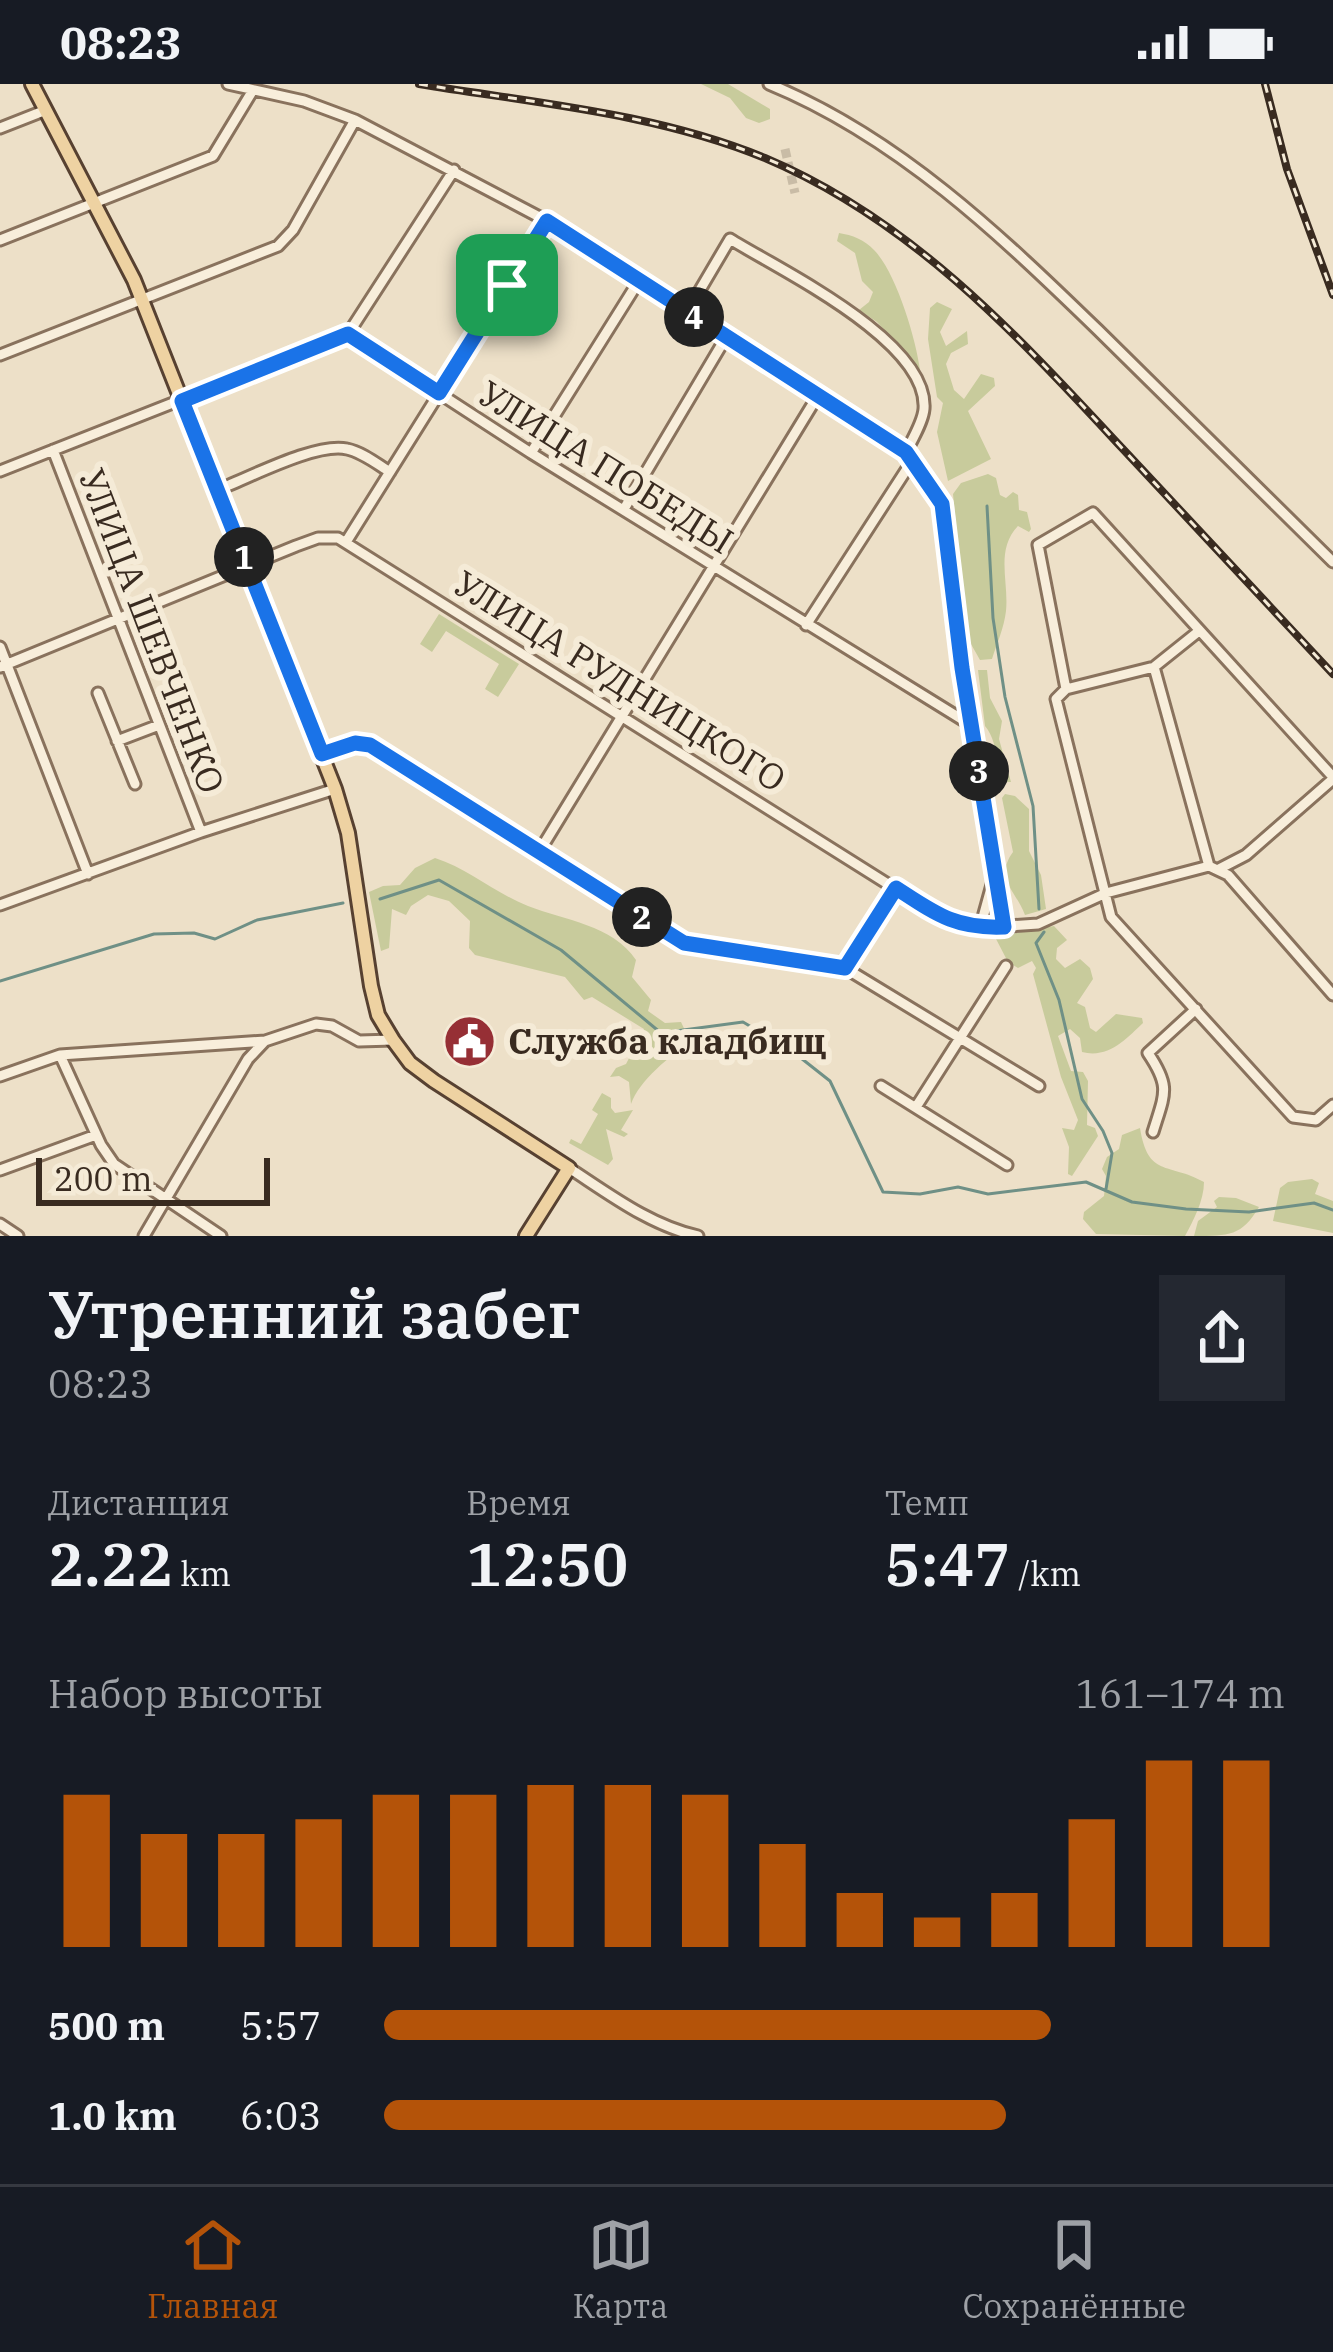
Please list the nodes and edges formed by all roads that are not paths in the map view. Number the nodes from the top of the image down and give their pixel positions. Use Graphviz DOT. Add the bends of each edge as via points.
graph roads {
  1 [pos="32,84"];
  2 [pos="228,84"];
  3 [pos="769,84"];
  4 [pos="253,90"];
  5 [pos="46,110"];
  6 [pos="355,120"];
  7 [pos="0,128"];
  8 [pos="454,170"];
  9 [pos="92,205"];
  10 [pos="547,221"];
  11 [pos="0,240"];
  12 [pos="640,279"];
  13 [pos="140,298"];
  14 [pos="686,312"];
  15 [pos="348,334"];
  16 [pos="725,339"];
  17 [pos="0,355"];
  18 [pos="439,393"];
  19 [pos="817,398"];
  20 [pos="182,401"];
  21 [pos="53,450"];
  22 [pos="531,453"];
  23 [pos="909,457"];
  24 [pos="0,470"];
  25 [pos="390,472"];
  26 [pos="218,490"];
  27 [pos="624,508"];
  28 [pos="346,542"];
  29 [pos="1333,562"];
  30 [pos="248,565"];
  31 [pos="715,568"];
  32 [pos="117,616"];
  33 [pos="806,625"];
  34 [pos="1199,631"];
  35 [pos="0,647"];
  36 [pos="3,666"];
  37 [pos="1154,667"];
  38 [pos="1066,689"];
  39 [pos="98,693"];
  40 [pos="622,714"];
  41 [pos="159,724"];
  42 [pos="971,725"];
  43 [pos="117,741"];
  44 [pos="322,754"];
  45 [pos="1333,778"];
  46 [pos="135,784"];
  47 [pos="335,788"];
  48 [pos="201,832"];
  49 [pos="538,852"];
  50 [pos="1214,867"];
  51 [pos="88,874"];
  52 [pos="994,874"];
  53 [pos="896,888"];
  54 [pos="1106,893"];
  55 [pos="1,902"];
  56 [pos="1004,927"];
  57 [pos="980,928"];
  58 [pos="1006,965"];
  59 [pos="845,968"];
  60 [pos="1333,995"];
  61 [pos="1196,1009"];
  62 [pos="960,1038"];
  63 [pos="393,1040"];
  64 [pos="265,1041"];
  65 [pos="60,1055"];
  66 [pos="0,1076"];
  67 [pos="881,1086"];
  68 [pos="1039,1086"];
  69 [pos="1333,1105"];
  70 [pos="916,1107"];
  71 [pos="1154,1132"];
  72 [pos="96,1135"];
  73 [pos="1006,1165"];
  74 [pos="569,1168"];
  75 [pos="0,1170"];
  76 [pos="169,1200"];
  77 [pos="0,1224"];
  78 [pos="678,1234"];
  79 [pos="18,1236"];
  80 [pos="144,1236"];
  81 [pos="221,1236"];
  82 [pos="526,1236"];
  83 [pos="698,1236"];
  1 -- 5 [label="main road"];
  2 -- 4 [label="street"];
  3 -- 29 [label="street" via="907,163 1015,250"];
  4 -- 6 [label="street"];
  4 -- 9 [label="street" via="213,156"];
  5 -- 7 [label="street"];
  5 -- 9 [label="main road"];
  6 -- 8 [label="street"];
  6 -- 13 [label="street" via="278,246"];
  8 -- 10 [label="street"];
  8 -- 15 [label="street"];
  9 -- 11 [label="street"];
  9 -- 13 [label="main road"];
  10 -- 12 [label="street"];
  10 -- 18 [label="street"];
  12 -- 14 [label="street"];
  12 -- 22 [label="street"];
  13 -- 17 [label="street"];
  13 -- 20 [label="main road"];
  14 -- 16 [label="street"];
  14 -- 23 [label="street" via="730,239 876,329 901,351 922,394"];
  15 -- 18 [label="street, УЛИЦА ПОБЕДЫ"];
  15 -- 20 [label="street"];
  16 -- 19 [label="street"];
  16 -- 27 [label="street"];
  18 -- 22 [label="street, УЛИЦА ПОБЕДЫ"];
  18 -- 25 [label="street"];
  19 -- 23 [label="street"];
  19 -- 31 [label="street"];
  20 -- 21 [label="street"];
  20 -- 26 [label="main road"];
  21 -- 24 [label="street"];
  21 -- 32 [label="street, УЛИЦА ШЕВЧЕНКО"];
  22 -- 27 [label="street, УЛИЦА ПОБЕДЫ"];
  23 -- 33 [label="street"];
  23 -- 42 [label="street" via="942,504"];
  25 -- 26 [label="street" via="338,447"];
  25 -- 28 [label="street"];
  26 -- 30 [label="main road"];
  27 -- 31 [label="street, УЛИЦА ПОБЕДЫ"];
  28 -- 30 [label="street" via="318,538"];
  28 -- 40 [label="street, УЛИЦА РУДНИЦКОГО"];
  30 -- 32 [label="street"];
  30 -- 44 [label="main road"];
  31 -- 33 [label="street, УЛИЦА ПОБЕДЫ"];
  31 -- 40 [label="street"];
  32 -- 36 [label="street"];
  32 -- 41 [label="street, УЛИЦА ШЕВЧЕНКО"];
  33 -- 42 [label="street, УЛИЦА ПОБЕДЫ"];
  34 -- 37 [label="street"];
  34 -- 38 [label="street" via="1094,513 1038,545"];
  34 -- 45 [label="street"];
  35 -- 36 [label="street"];
  36 -- 51 [label="street"];
  37 -- 38 [label="street"];
  37 -- 50 [label="street"];
  38 -- 54 [label="street" via="1056,699"];
  39 -- 43 [label="street"];
  40 -- 49 [label="street"];
  40 -- 53 [label="street, УЛИЦА РУДНИЦКОГО"];
  41 -- 43 [label="street"];
  41 -- 48 [label="street, УЛИЦА ШЕВЧЕНКО"];
  42 -- 52 [label="street"];
  43 -- 46 [label="street"];
  44 -- 47 [label="main road"];
  44 -- 49 [label="street" via="370,745"];
  45 -- 50 [label="street, УЛИЦА РУДНИЦКОГО" via="1246,855"];
  47 -- 48 [label="street"];
  47 -- 63 [label="main road" via="371,986"];
  48 -- 51 [label="street"];
  49 -- 59 [label="street" via="684,943"];
  50 -- 54 [label="street, УЛИЦА РУДНИЦКОГО"];
  50 -- 60 [label="street"];
  51 -- 55 [label="street"];
  52 -- 56 [label="street"];
  52 -- 57 [label="street"];
  53 -- 57 [label="street, УЛИЦА РУДНИЦКОГО" via="946,920"];
  53 -- 59 [label="street"];
  54 -- 56 [label="street, УЛИЦА РУДНИЦКОГО" via="1038,924"];
  54 -- 61 [label="street" via="1112,916"];
  56 -- 57 [label="street, УЛИЦА РУДНИЦКОГО"];
  58 -- 62 [label="street"];
  59 -- 62 [label="street"];
  61 -- 69 [label="street" via="1293,1117 1316,1120"];
  61 -- 71 [label="street" via="1148,1052 1166,1089"];
  62 -- 68 [label="street"];
  62 -- 70 [label="street"];
  63 -- 64 [label="street" via="359,1041 316,1024"];
  63 -- 74 [label="main road" via="410,1063"];
  64 -- 65 [label="street"];
  64 -- 76 [label="street"];
  65 -- 66 [label="street"];
  65 -- 72 [label="street"];
  67 -- 70 [label="street"];
  70 -- 73 [label="street"];
  72 -- 75 [label="street"];
  72 -- 76 [label="street" via="114,1164"];
  74 -- 78 [label="street"];
  74 -- 82 [label="main road"];
  76 -- 80 [label="street"];
  76 -- 81 [label="street"];
  77 -- 79 [label="street"];
  78 -- 83 [label="street"];
}
